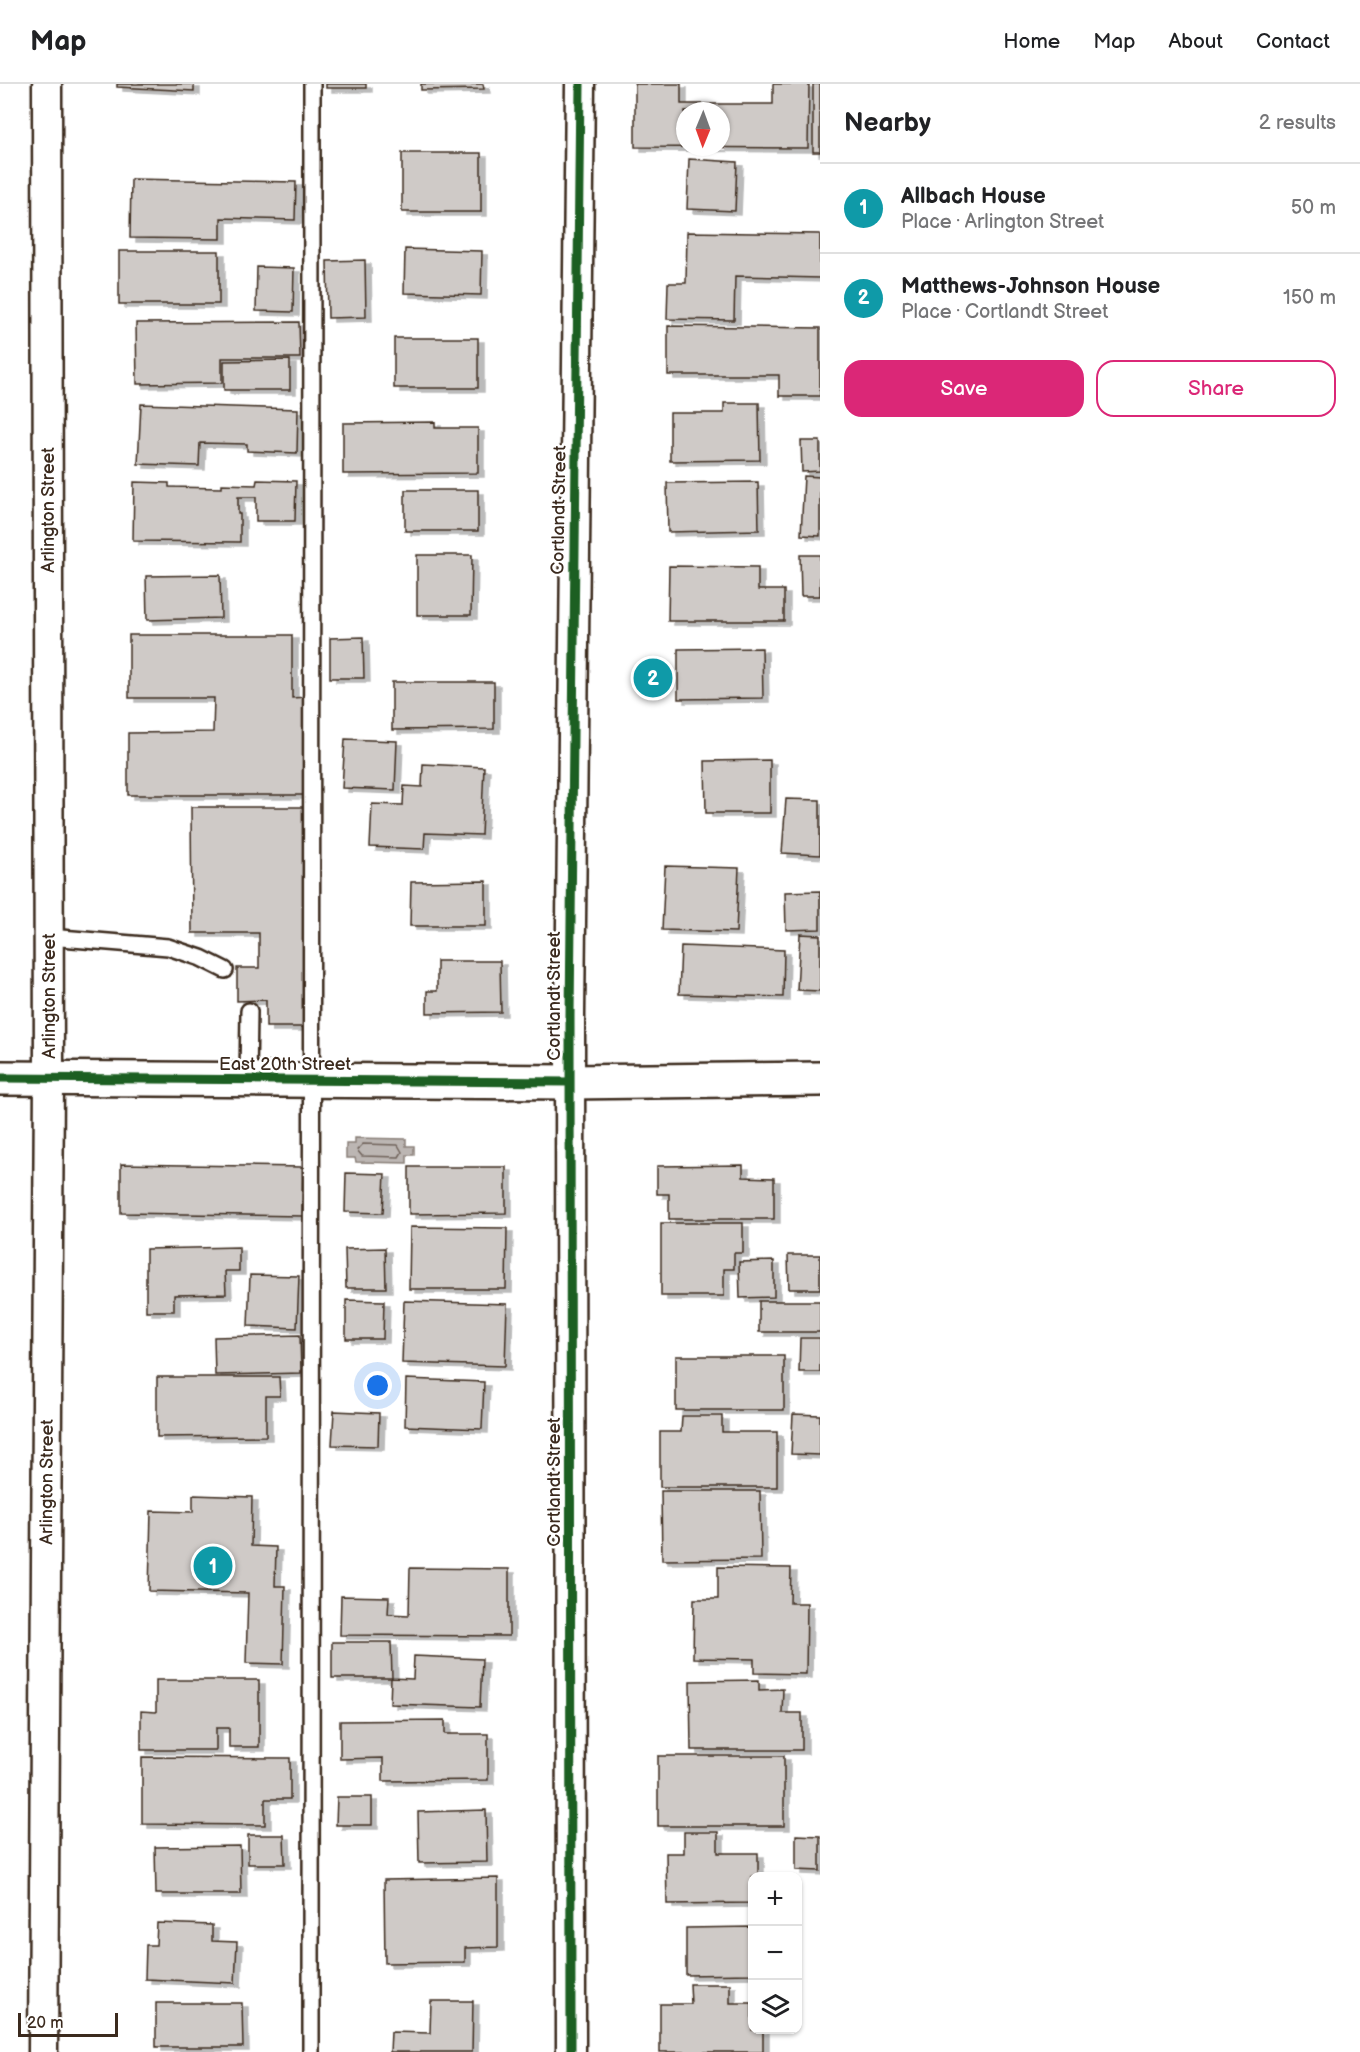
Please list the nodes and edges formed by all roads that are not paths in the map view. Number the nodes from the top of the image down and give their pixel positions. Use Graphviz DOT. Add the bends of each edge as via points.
graph roads {
  1 [pos="47,84"];
  2 [pos="312,84"];
  3 [pos="580,84"];
  4 [pos="49,938"];
  5 [pos="225,970"];
  6 [pos="249,1011"];
  7 [pos="0,1078"];
  8 [pos="49,1079"];
  9 [pos="820,1079"];
  10 [pos="248,1080"];
  11 [pos="311,1080"];
  12 [pos="570,1082"];
  13 [pos="43,2052"];
  14 [pos="311,2052"];
  15 [pos="571,2052"];
  1 -- 4 [label="street, Arlington Street"];
  2 -- 11 [label="lane"];
  3 -- 12 [label="street, Cortlandt Street"];
  4 -- 5 [label="lane" via="168,947"];
  4 -- 8 [label="street, Arlington Street"];
  6 -- 10 [label="lane"];
  7 -- 8 [label="main road, East 20th Street"];
  8 -- 10 [label="main road, East 20th Street"];
  8 -- 13 [label="street, Arlington Street"];
  9 -- 12 [label="main road, East 20th Street"];
  10 -- 11 [label="main road, East 20th Street"];
  11 -- 12 [label="main road, East 20th Street"];
  11 -- 14 [label="lane"];
  12 -- 15 [label="street, Cortlandt Street"];
}
